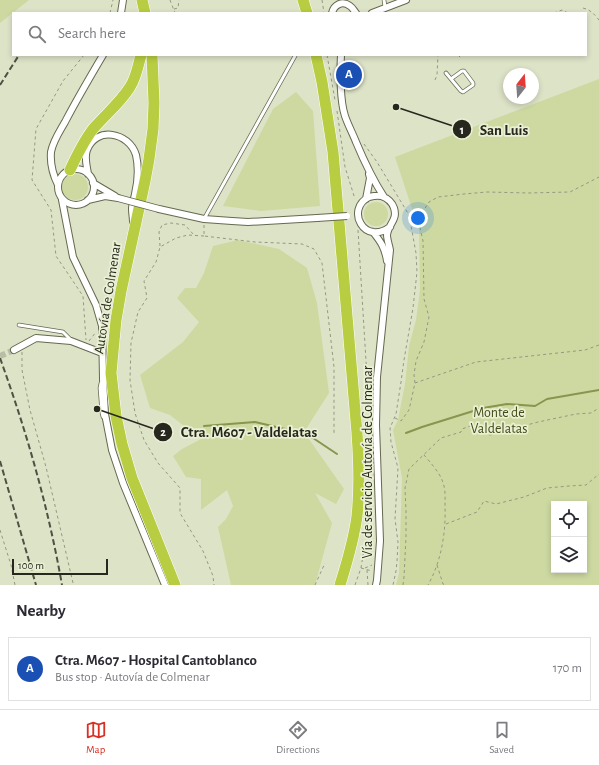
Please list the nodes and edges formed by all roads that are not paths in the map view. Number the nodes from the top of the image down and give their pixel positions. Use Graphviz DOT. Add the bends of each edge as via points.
graph roads {
  1 [pos="123,0"];
  2 [pos="134,0"];
  3 [pos="142,0"];
  4 [pos="303,0"];
  5 [pos="384,0"];
  6 [pos="406,0"];
  7 [pos="344,2"];
  8 [pos="382,10"];
  9 [pos="121,12"];
  10 [pos="138,12"];
  11 [pos="145,12"];
  12 [pos="307,12"];
  13 [pos="332,12"];
  14 [pos="355,12"];
  15 [pos="102,56"];
  16 [pos="141,56"];
  17 [pos="152,56"];
  18 [pos="295,56"];
  19 [pos="316,56"];
  20 [pos="341,56"];
  21 [pos="446,73"];
  22 [pos="451,79"];
  23 [pos="366,164"];
  24 [pos="70,170"];
  25 [pos="88,174"];
  26 [pos="93,183"];
  27 [pos="58,185"];
  28 [pos="384,197"];
  29 [pos="118,198"];
  30 [pos="366,199"];
  31 [pos="62,200"];
  32 [pos="88,200"];
  33 [pos="358,210"];
  34 [pos="347,216"];
  35 [pos="204,218"];
  36 [pos="359,221"];
  37 [pos="390,227"];
  38 [pos="133,231"];
  39 [pos="373,232"];
  40 [pos="388,268"];
  41 [pos="19,325"];
  42 [pos="71,341"];
  43 [pos="14,350"];
  44 [pos="102,353"];
  45 [pos="165,585"];
  46 [pos="175,585"];
  47 [pos="340,585"];
  48 [pos="376,585"];
  1 -- 9 [label="street"];
  2 -- 10 [label="highway"];
  3 -- 11 [label="highway"];
  4 -- 12 [label="highway"];
  5 -- 8 [label="lane"];
  6 -- 8 [label="street"];
  7 -- 13 [label="street" via="334,7"];
  7 -- 14 [label="street"];
  15 -- 27 [label="street" via="53,146 51,165"];
  16 -- 24 [label="highway" via="131,86 94,129 81,147"];
  17 -- 38 [label="highway, Autovía de Colmenar" via="153,129 149,160"];
  18 -- 35 [label="lane"];
  19 -- 47 [label="highway" via="333,152 359,460 357,517 351,550"];
  20 -- 23 [label="street" via="340,75 345,116"];
  21 -- 22 [label="lane"];
  22 -- 22 [label="lane" via="463,92 473,85 464,71"];
  23 -- 28 [label="street"];
  23 -- 30 [label="street" via="370,178"];
  24 -- 25 [label="street" via="76,169"];
  24 -- 27 [label="street" via="62,176"];
  25 -- 26 [label="street"];
  25 -- 38 [label="street" via="87,149 95,140 110,135 118,136 130,143 138,169 132,208"];
  26 -- 29 [label="street"];
  26 -- 32 [label="street" via="94,189"];
  27 -- 31 [label="street"];
  28 -- 30 [label="street" via="372,196"];
  28 -- 37 [label="street" via="395,210"];
  29 -- 32 [label="street" via="105,196"];
  29 -- 35 [label="street, bridge"];
  30 -- 33 [label="street"];
  31 -- 32 [label="street" via="77,206"];
  31 -- 44 [label="street" via="73,257 96,305 102,326"];
  33 -- 34 [label="street"];
  33 -- 36 [label="street"];
  34 -- 35 [label="street, bridge" via="248,222"];
  34 -- 36 [label="street"];
  36 -- 39 [label="street" via="367,230"];
  37 -- 39 [label="street" via="385,231"];
  37 -- 40 [label="street, Vía de servicio Autovía de Colmenar" via="387,234 390,250"];
  38 -- 46 [label="highway, Autovía de Colmenar" via="116,320 111,373 113,393 122,444 132,478"];
  39 -- 40 [label="street" via="381,242"];
  40 -- 48 [label="street, Vía de servicio Autovía de Colmenar" via="377,377 380,541"];
  41 -- 42 [label="lane" via="63,332"];
  42 -- 43 [label="street" via="36,338"];
  42 -- 44 [label="street"];
  44 -- 45 [label="street" via="106,414 112,450"];
}
